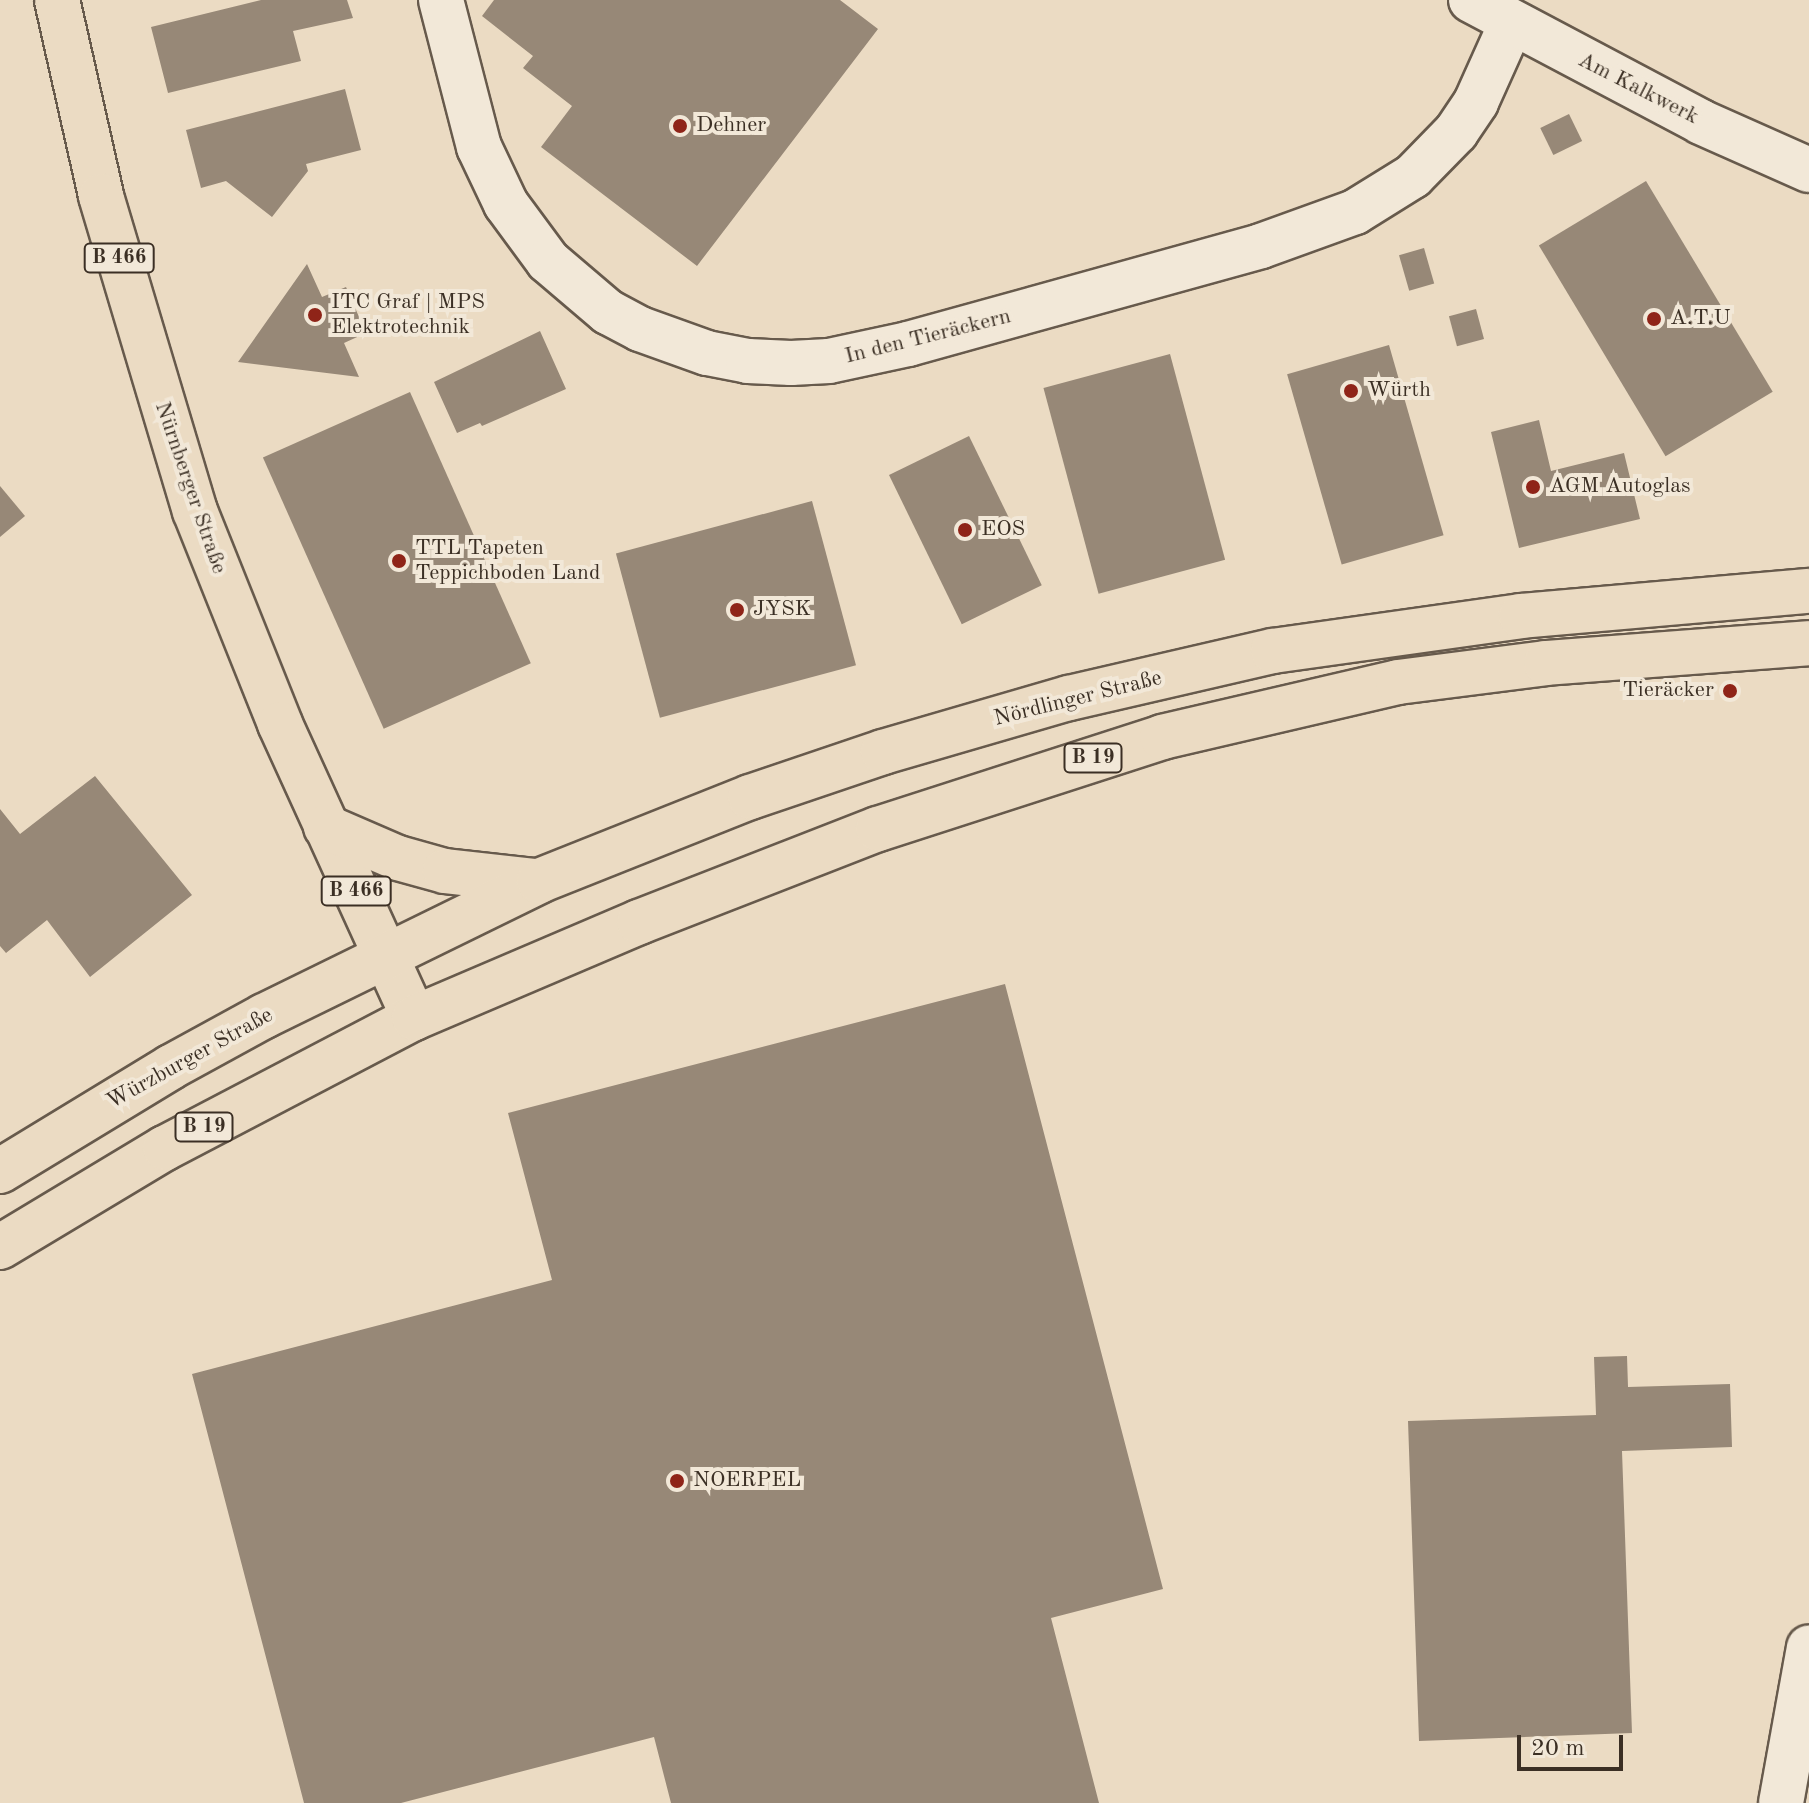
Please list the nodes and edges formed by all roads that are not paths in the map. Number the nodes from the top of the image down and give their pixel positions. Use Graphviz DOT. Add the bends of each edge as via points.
graph roads {
  1 [pos="57,0"];
  2 [pos="441,0"];
  3 [pos="1471,0"];
  4 [pos="1511,24"];
  5 [pos="1809,170"];
  6 [pos="1809,591"];
  7 [pos="1809,643"];
  8 [pos="326,827"];
  9 [pos="539,881"];
  10 [pos="385,956"];
  11 [pos="414,1018"];
  12 [pos="0,1171"];
  13 [pos="0,1247"];
  14 [pos="1809,1647"];
  15 [pos="1803,1708"];
  16 [pos="1781,1803"];
  1 -- 8 [label="main road, Nürnberger Straße / B 466" via="101,196 172,443 243,638"];
  2 -- 4 [label="street, In den Tieräckern" via="479,147 506,204 548,261 608,312 640,329 707,353 791,363 829,361 908,344 1261,246 1355,212 1413,176 1456,132 1476,102"];
  3 -- 4 [label="street, Am Kalkwerk"];
  4 -- 5 [label="street, Am Kalkwerk" via="1701,122"];
  6 -- 9 [label="main road, Nördlinger Straße" via="1521,616 1273,651 1069,698 883,752 750,797"];
  7 -- 11 [label="main road, B 19" via="1546,663 1398,682 1162,737 878,829 639,922"];
  8 -- 9 [label="main road" via="398,858 445,871"];
  8 -- 10 [label="main road, Nürnberger Straße / B 466"];
  9 -- 10 [label="main road, Nördlinger Straße"];
  10 -- 11 [label="main road, B 466"];
  10 -- 12 [label="main road, Würzburger Straße" via="171,1067"];
  11 -- 13 [label="main road, B 19" via="165,1148"];
  14 -- 15 [label="street"];
  15 -- 16 [label="street"];
}
